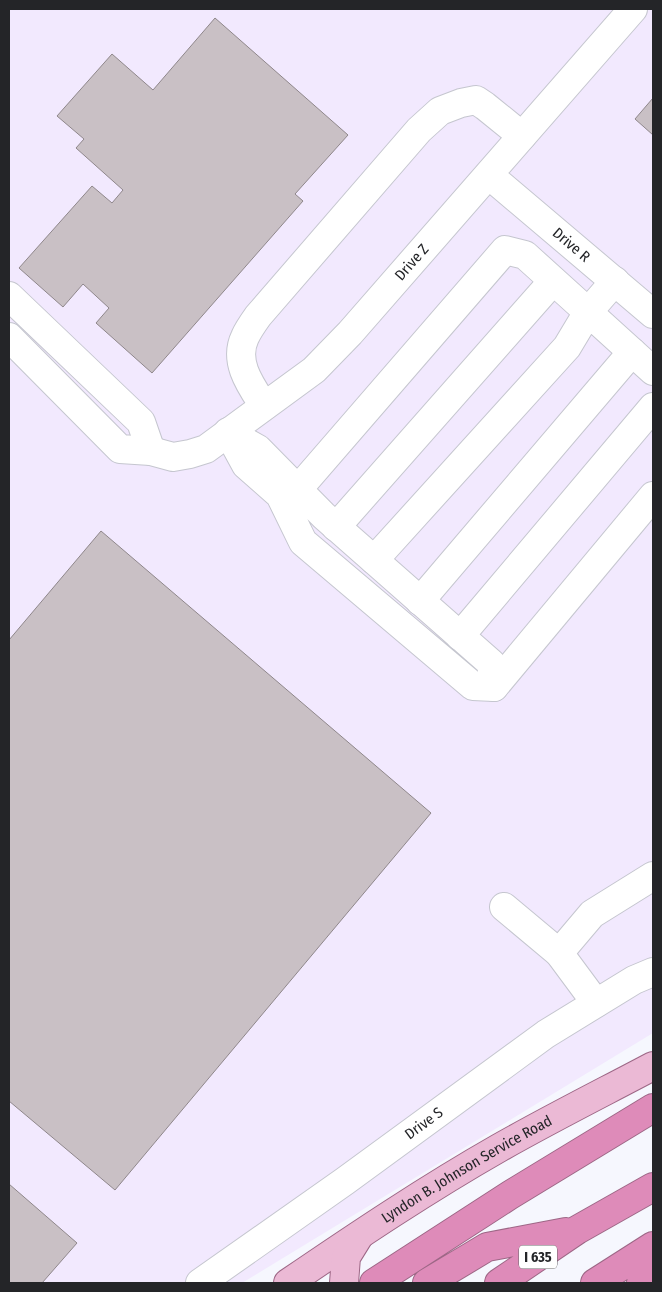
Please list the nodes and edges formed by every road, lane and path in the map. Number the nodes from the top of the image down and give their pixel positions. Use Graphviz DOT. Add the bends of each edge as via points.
graph roads {
  1 [pos="620,13"];
  2 [pos="522,136"];
  3 [pos="489,175"];
  4 [pos="553,281"];
  5 [pos="615,281"];
  6 [pos="15,312"];
  7 [pos="588,312"];
  8 [pos="653,314"];
  9 [pos="9,337"];
  10 [pos="632,352"];
  11 [pos="653,370"];
  12 [pos="264,406"];
  13 [pos="653,407"];
  14 [pos="228,432"];
  15 [pos="151,451"];
  16 [pos="292,496"];
  17 [pos="653,496"];
  18 [pos="336,527"];
  19 [pos="374,560"];
  20 [pos="420,601"];
  21 [pos="460,636"];
  22 [pos="494,687"];
  23 [pos="653,876"];
  24 [pos="504,907"];
  25 [pos="559,953"];
  26 [pos="653,972"];
  27 [pos="596,1003"];
  28 [pos="653,1066"];
  29 [pos="653,1108"];
  30 [pos="653,1187"];
  31 [pos="577,1230"];
  32 [pos="358,1236"];
  33 [pos="653,1246"];
  34 [pos="653,1276"];
  35 [pos="200,1283"];
  36 [pos="288,1283"];
  37 [pos="344,1283"];
  38 [pos="374,1283"];
  39 [pos="428,1283"];
  40 [pos="499,1283"];
  41 [pos="595,1283"];
  42 [pos="642,1283"];
  1 -- 2 [label="lane, Drive Z"];
  2 -- 3 [label="lane, Drive Z"];
  2 -- 12 [label="lane" via="476,100 440,111 419,130 258,316 244,338 241,356 246,378"];
  3 -- 5 [label="lane, Drive R"];
  3 -- 12 [label="lane, Drive Z" via="314,370"];
  4 -- 7 [label="lane"];
  4 -- 16 [label="lane" via="525,255 506,250"];
  4 -- 18 [label="lane"];
  5 -- 7 [label="lane"];
  5 -- 8 [label="lane, Drive R"];
  6 -- 15 [label="lane" via="141,422"];
  7 -- 10 [label="lane"];
  7 -- 19 [label="lane" via="567,347"];
  9 -- 15 [label="lane, Drive Z" via="120,449"];
  10 -- 11 [label="lane"];
  10 -- 20 [label="lane"];
  12 -- 14 [label="lane, Drive Z"];
  13 -- 21 [label="lane"];
  14 -- 15 [label="lane, Drive Z" via="206,449 190,454 173,457"];
  14 -- 16 [label="lane" via="258,449"];
  16 -- 18 [label="lane"];
  16 -- 22 [label="lane" via="302,542 473,686"];
  17 -- 22 [label="lane"];
  18 -- 19 [label="lane"];
  19 -- 20 [label="lane"];
  20 -- 21 [label="lane"];
  21 -- 22 [label="lane" via="491,664"];
  23 -- 25 [label="lane" via="592,914"];
  24 -- 25 [label="lane"];
  25 -- 27 [label="lane"];
  26 -- 27 [label="lane, Drive S"];
  27 -- 35 [label="lane, Drive S" via="546,1034"];
  28 -- 32 [label="main road, Lyndon B. Johnson Service Road" via="493,1152"];
  29 -- 38 [label="highway" via="510,1194"];
  30 -- 31 [label="highway, I 635"];
  31 -- 39 [label="highway" via="487,1247"];
  31 -- 40 [label="highway, I 635"];
  32 -- 36 [label="main road, Lyndon B. Johnson Service Road"];
  32 -- 37 [label="main road" via="346,1257"];
  33 -- 41 [label="highway"];
  34 -- 42 [label="highway"];
}
